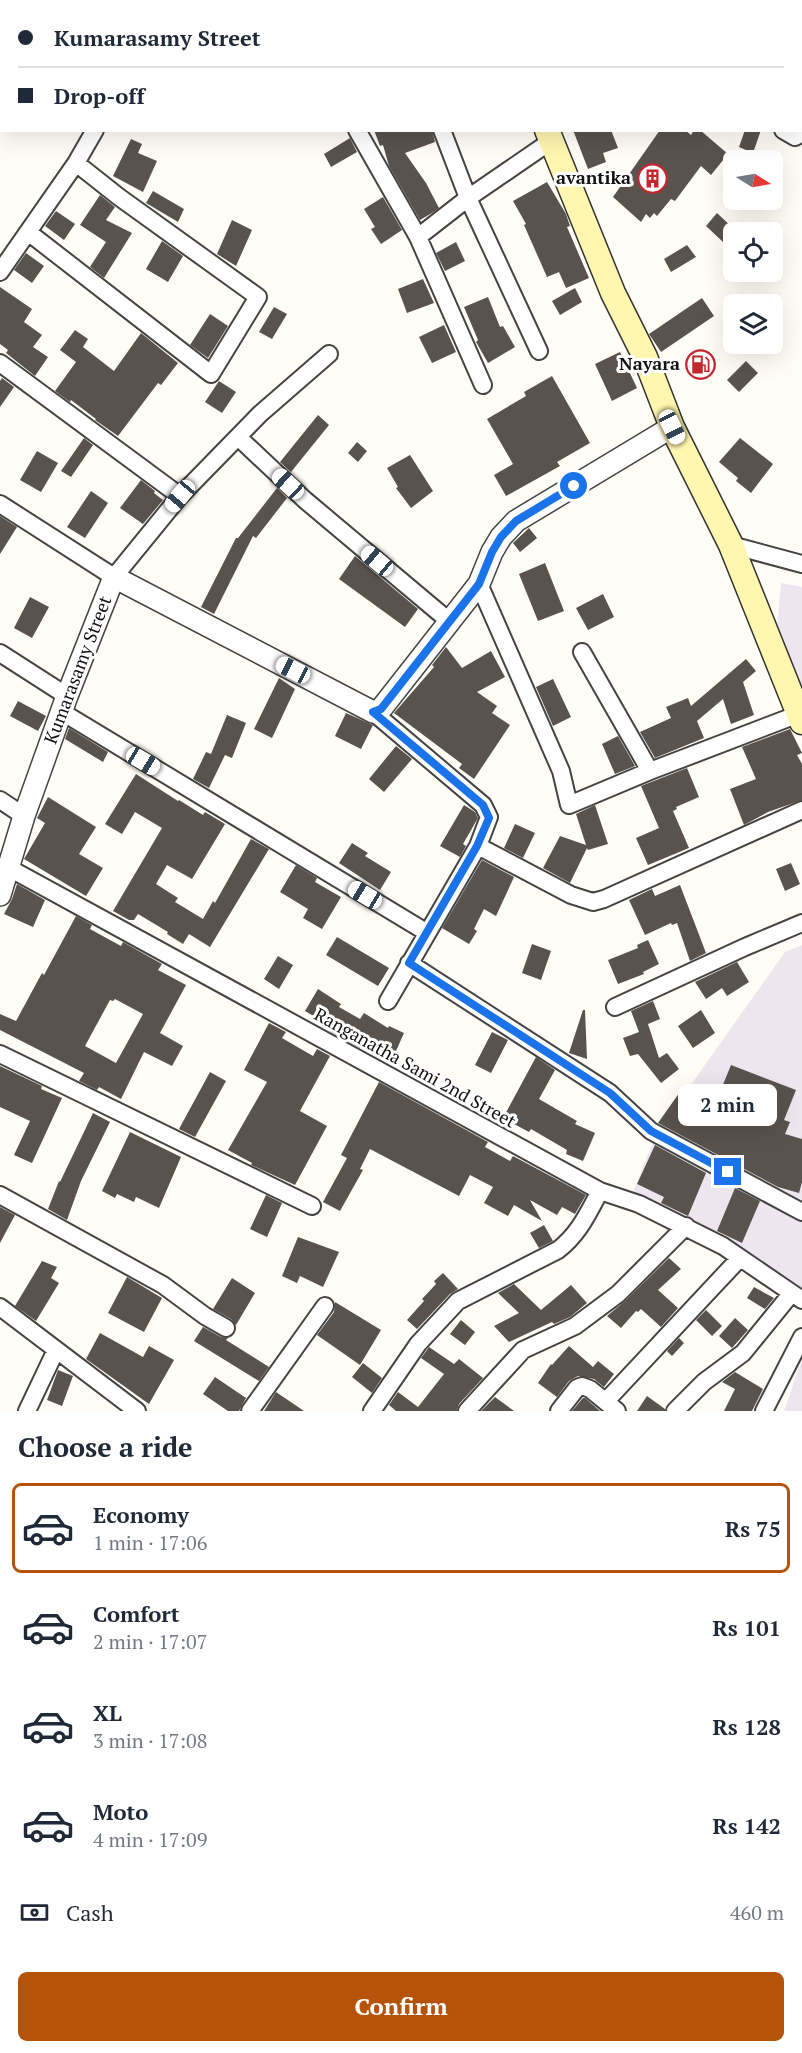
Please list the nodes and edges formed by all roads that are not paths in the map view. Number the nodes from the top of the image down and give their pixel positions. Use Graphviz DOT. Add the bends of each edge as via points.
graph roads {
  1 [pos="94,132"];
  2 [pos="358,132"];
  3 [pos="443,132"];
  4 [pos="787,132"];
  5 [pos="802,133"];
  6 [pos="549,136"];
  7 [pos="76,163"];
  8 [pos="468,198"];
  9 [pos="28,232"];
  10 [pos="418,237"];
  11 [pos="0,272"];
  12 [pos="539,351"];
  13 [pos="329,354"];
  14 [pos="0,363"];
  15 [pos="483,385"];
  16 [pos="672,427"];
  17 [pos="238,437"];
  18 [pos="180,496"];
  19 [pos="0,504"];
  20 [pos="731,545"];
  21 [pos="802,564"];
  22 [pos="114,577"];
  23 [pos="479,584"];
  24 [pos="449,621"];
  25 [pos="582,652"];
  26 [pos="0,653"];
  27 [pos="64,704"];
  28 [pos="373,712"];
  29 [pos="800,718"];
  30 [pos="650,771"];
  31 [pos="0,800"];
  32 [pos="802,810"];
  33 [pos="24,816"];
  34 [pos="477,846"];
  35 [pos="9,868"];
  36 [pos="0,895"];
  37 [pos="802,924"];
  38 [pos="426,932"];
  39 [pos="409,963"];
  40 [pos="388,1001"];
  41 [pos="615,1007"];
  42 [pos="0,1054"];
  43 [pos="600,1191"];
  44 [pos="0,1196"];
  45 [pos="312,1206"];
  46 [pos="802,1212"];
  47 [pos="686,1226"];
  48 [pos="739,1259"];
  49 [pos="797,1297"];
  50 [pos="325,1306"];
  51 [pos="0,1307"];
  52 [pos="226,1328"];
  53 [pos="802,1337"];
  54 [pos="56,1350"];
  55 [pos="612,1406"];
  56 [pos="27,1411"];
  57 [pos="137,1411"];
  58 [pos="250,1411"];
  59 [pos="372,1411"];
  60 [pos="467,1411"];
  61 [pos="559,1411"];
  62 [pos="675,1411"];
  63 [pos="764,1411"];
  1 -- 7 [label="street"];
  2 -- 10 [label="street"];
  3 -- 8 [label="street"];
  4 -- 5 [label="street" via="795,136"];
  6 -- 8 [label="street"];
  6 -- 16 [label="main road"];
  7 -- 9 [label="street"];
  7 -- 9 [label="street" via="258,297 211,374"];
  8 -- 10 [label="street"];
  8 -- 12 [label="street"];
  9 -- 11 [label="street"];
  10 -- 15 [label="street"];
  13 -- 17 [label="street"];
  14 -- 18 [label="street"];
  16 -- 20 [label="main road"];
  16 -- 23 [label="street" via="516,521 492,552"];
  17 -- 18 [label="street"];
  17 -- 24 [label="street" via="305,500"];
  18 -- 22 [label="street"];
  19 -- 22 [label="street"];
  20 -- 21 [label="street"];
  20 -- 29 [label="main road"];
  22 -- 27 [label="street, Kumarasamy Street"];
  22 -- 28 [label="street, Kumarasamy Street"];
  23 -- 24 [label="street"];
  23 -- 30 [label="street" via="561,771 569,805"];
  24 -- 28 [label="street" via="381,709"];
  25 -- 30 [label="street"];
  26 -- 27 [label="street"];
  27 -- 33 [label="street, Kumarasamy Street"];
  27 -- 38 [label="street"];
  28 -- 34 [label="street" via="483,805 489,818"];
  29 -- 30 [label="street"];
  31 -- 33 [label="street"];
  32 -- 34 [label="street" via="593,902"];
  33 -- 35 [label="street, Kumarasamy Street"];
  34 -- 38 [label="street"];
  35 -- 36 [label="street, Kumarasamy Street"];
  35 -- 43 [label="street, Ranganatha Sami 2nd Street"];
  37 -- 41 [label="street"];
  38 -- 39 [label="street"];
  39 -- 40 [label="street"];
  39 -- 46 [label="street" via="610,1093 651,1131"];
  42 -- 45 [label="street"];
  43 -- 47 [label="street, Ranganatha Sami 2nd Street"];
  43 -- 59 [label="street" via="569,1242 458,1301 418,1344"];
  44 -- 52 [label="street" via="163,1285"];
  47 -- 48 [label="street, Ranganatha Sami 2nd Street"];
  47 -- 60 [label="street" via="618,1293 574,1326 523,1350"];
  48 -- 49 [label="street, Ranganatha Sami 2nd Street"];
  48 -- 55 [label="street"];
  49 -- 62 [label="street" via="743,1353 704,1382"];
  50 -- 58 [label="street"];
  51 -- 54 [label="street"];
  53 -- 63 [label="street"];
  54 -- 56 [label="street"];
  54 -- 57 [label="street"];
  55 -- 61 [label="street" via="582,1386"];
}
